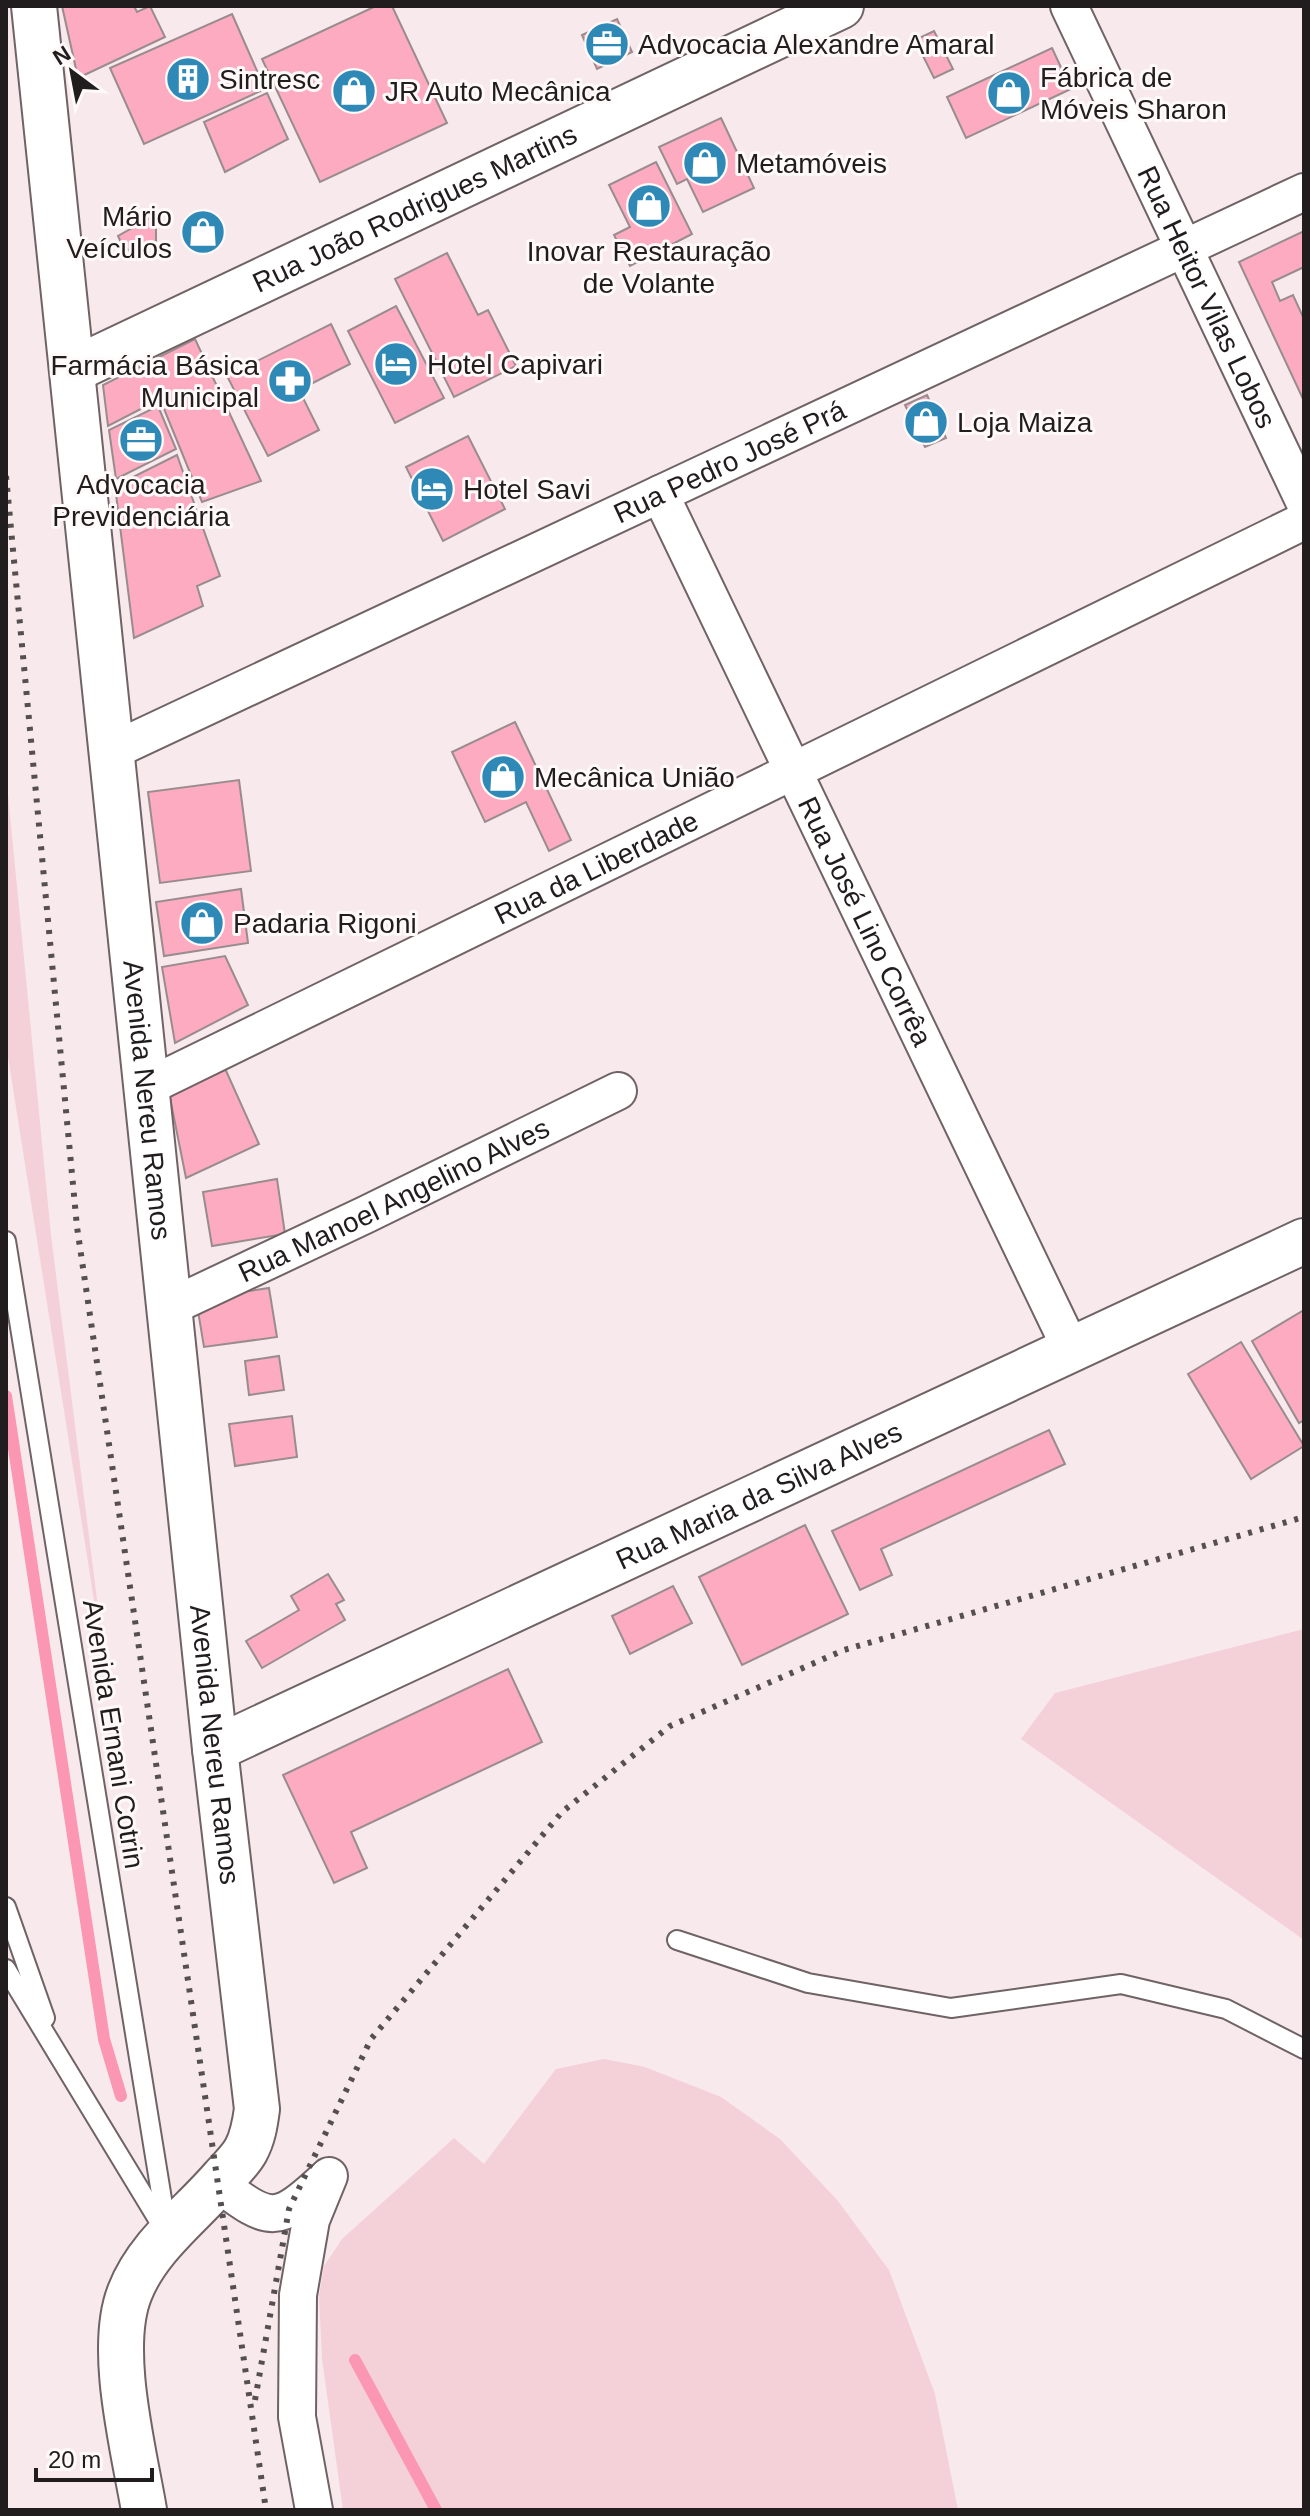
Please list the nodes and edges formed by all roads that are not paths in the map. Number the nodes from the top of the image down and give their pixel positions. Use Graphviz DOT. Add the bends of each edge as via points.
graph roads {
  1 [pos="34,6"];
  2 [pos="841,6"];
  3 [pos="1069,6"];
  4 [pos="1304,192"];
  5 [pos="1184,248"];
  6 [pos="73,370"];
  7 [pos="660,494"];
  8 [pos="1304,501"];
  9 [pos="1304,521"];
  10 [pos="112,751"];
  11 [pos="793,771"];
  12 [pos="147,1087"];
  13 [pos="618,1091"];
  14 [pos="6,1241"];
  15 [pos="1304,1241"];
  16 [pos="170,1307"];
  17 [pos="1071,1349"];
  18 [pos="215,1749"];
  19 [pos="6,1907"];
  20 [pos="677,1940"];
  21 [pos="6,1969"];
  22 [pos="1304,2049"];
  23 [pos="58,2054"];
  24 [pos="218,2183"];
  25 [pos="168,2235"];
  26 [pos="144,2510"];
  27 [pos="314,2510"];
  1 -- 6 [label="main road, Avenida Nereu Ramos"];
  2 -- 6 [label="main road, Rua João Rodrigues Martins"];
  3 -- 5 [label="street, Rua Heitor Vilas Lobos"];
  4 -- 5 [label="street, Rua Pedro José Prá"];
  5 -- 7 [label="street, Rua Pedro José Prá"];
  5 -- 8 [label="street, Rua Heitor Vilas Lobos"];
  6 -- 10 [label="main road, Avenida Nereu Ramos"];
  7 -- 10 [label="street, Rua Pedro José Prá"];
  7 -- 11 [label="street, Rua José Lino Corrêa"];
  9 -- 11 [label="street, Rua da Liberdade"];
  10 -- 12 [label="main road, Avenida Nereu Ramos"];
  11 -- 12 [label="street, Rua da Liberdade"];
  11 -- 17 [label="street, Rua José Lino Corrêa"];
  12 -- 16 [label="main road, Avenida Nereu Ramos"];
  13 -- 16 [label="street, Rua Manoel Angelino Alves"];
  14 -- 25 [label="lane, Avenida Ernani Cotrin"];
  15 -- 17 [label="main road, Rua Maria da Silva Alves"];
  16 -- 18 [label="main road, Avenida Nereu Ramos"];
  17 -- 18 [label="main road, Rua Maria da Silva Alves"];
  18 -- 24 [label="main road, Avenida Nereu Ramos" via="257,2109 245,2153"];
  19 -- 23 [label="lane"];
  20 -- 22 [label="lane" via="808,1983 951,2008 1121,1984 1226,2009"];
  21 -- 23 [label="lane"];
  23 -- 25 [label="lane"];
  24 -- 25 [label="main road, Avenida Nereu Ramos"];
  24 -- 27 [label="street" via="247,2206 274,2215 329,2176 311,2220 298,2295 297,2417"];
  25 -- 26 [label="main road, Avenida Nereu Ramos" via="129,2293 121,2329 122,2370"];
}
